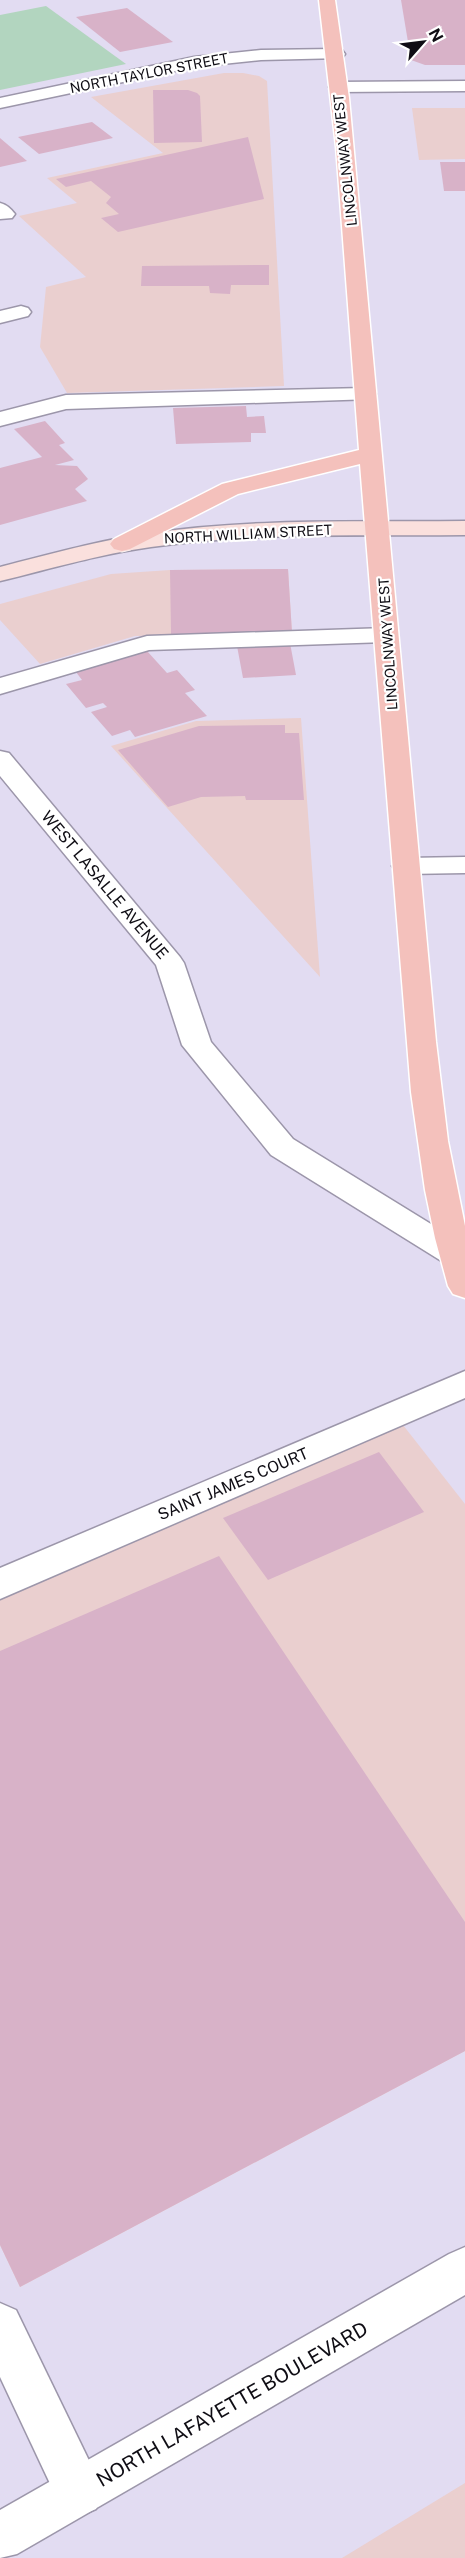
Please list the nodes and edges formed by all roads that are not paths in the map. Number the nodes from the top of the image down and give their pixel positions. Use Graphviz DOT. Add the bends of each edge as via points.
graph roads {
  1 [pos="327,0"];
  2 [pos="336,54"];
  3 [pos="465,86"];
  4 [pos="338,87"];
  5 [pos="0,103"];
  6 [pos="21,312"];
  7 [pos="0,317"];
  8 [pos="365,394"];
  9 [pos="0,419"];
  10 [pos="372,454"];
  11 [pos="465,528"];
  12 [pos="378,529"];
  13 [pos="122,544"];
  14 [pos="0,574"];
  15 [pos="386,635"];
  16 [pos="0,686"];
  17 [pos="0,759"];
  18 [pos="465,865"];
  19 [pos="406,866"];
  20 [pos="455,1254"];
  21 [pos="465,1286"];
  22 [pos="465,1384"];
  23 [pos="0,1584"];
  24 [pos="465,2270"];
  25 [pos="0,2326"];
  26 [pos="79,2492"];
  27 [pos="0,2537"];
  1 -- 2 [label="main road, LINCOLNWAY WEST"];
  2 -- 4 [label="main road, LINCOLNWAY WEST"];
  2 -- 5 [label="street, NORTH TAYLOR STREET" via="261,55 194,62"];
  3 -- 4 [label="street"];
  4 -- 8 [label="main road, LINCOLNWAY WEST"];
  6 -- 7 [label="street"];
  8 -- 9 [label="street" via="66,402"];
  8 -- 10 [label="main road, LINCOLNWAY WEST"];
  10 -- 12 [label="main road, LINCOLNWAY WEST"];
  10 -- 13 [label="main road" via="230,489"];
  11 -- 12 [label="main road, NORTH WILLIAM STREET"];
  12 -- 13 [label="main road, NORTH WILLIAM STREET" via="247,531"];
  12 -- 15 [label="main road, LINCOLNWAY WEST"];
  13 -- 14 [label="main road, NORTH WILLIAM STREET"];
  15 -- 16 [label="street" via="147,643"];
  15 -- 19 [label="main road, LINCOLNWAY WEST"];
  17 -- 20 [label="street, WEST LASALLE AVENUE" via="170,963 197,1045 282,1147"];
  18 -- 19 [label="street"];
  19 -- 20 [label="main road, LINCOLNWAY WEST" via="433,1148"];
  20 -- 21 [label="main road, LINCOLNWAY WEST"];
  22 -- 23 [label="street, SAINT JAMES COURT"];
  24 -- 26 [label="street, NORTH LAFAYETTE BOULEVARD"];
  25 -- 26 [label="street"];
  26 -- 27 [label="street, NORTH LAFAYETTE BOULEVARD"];
}
